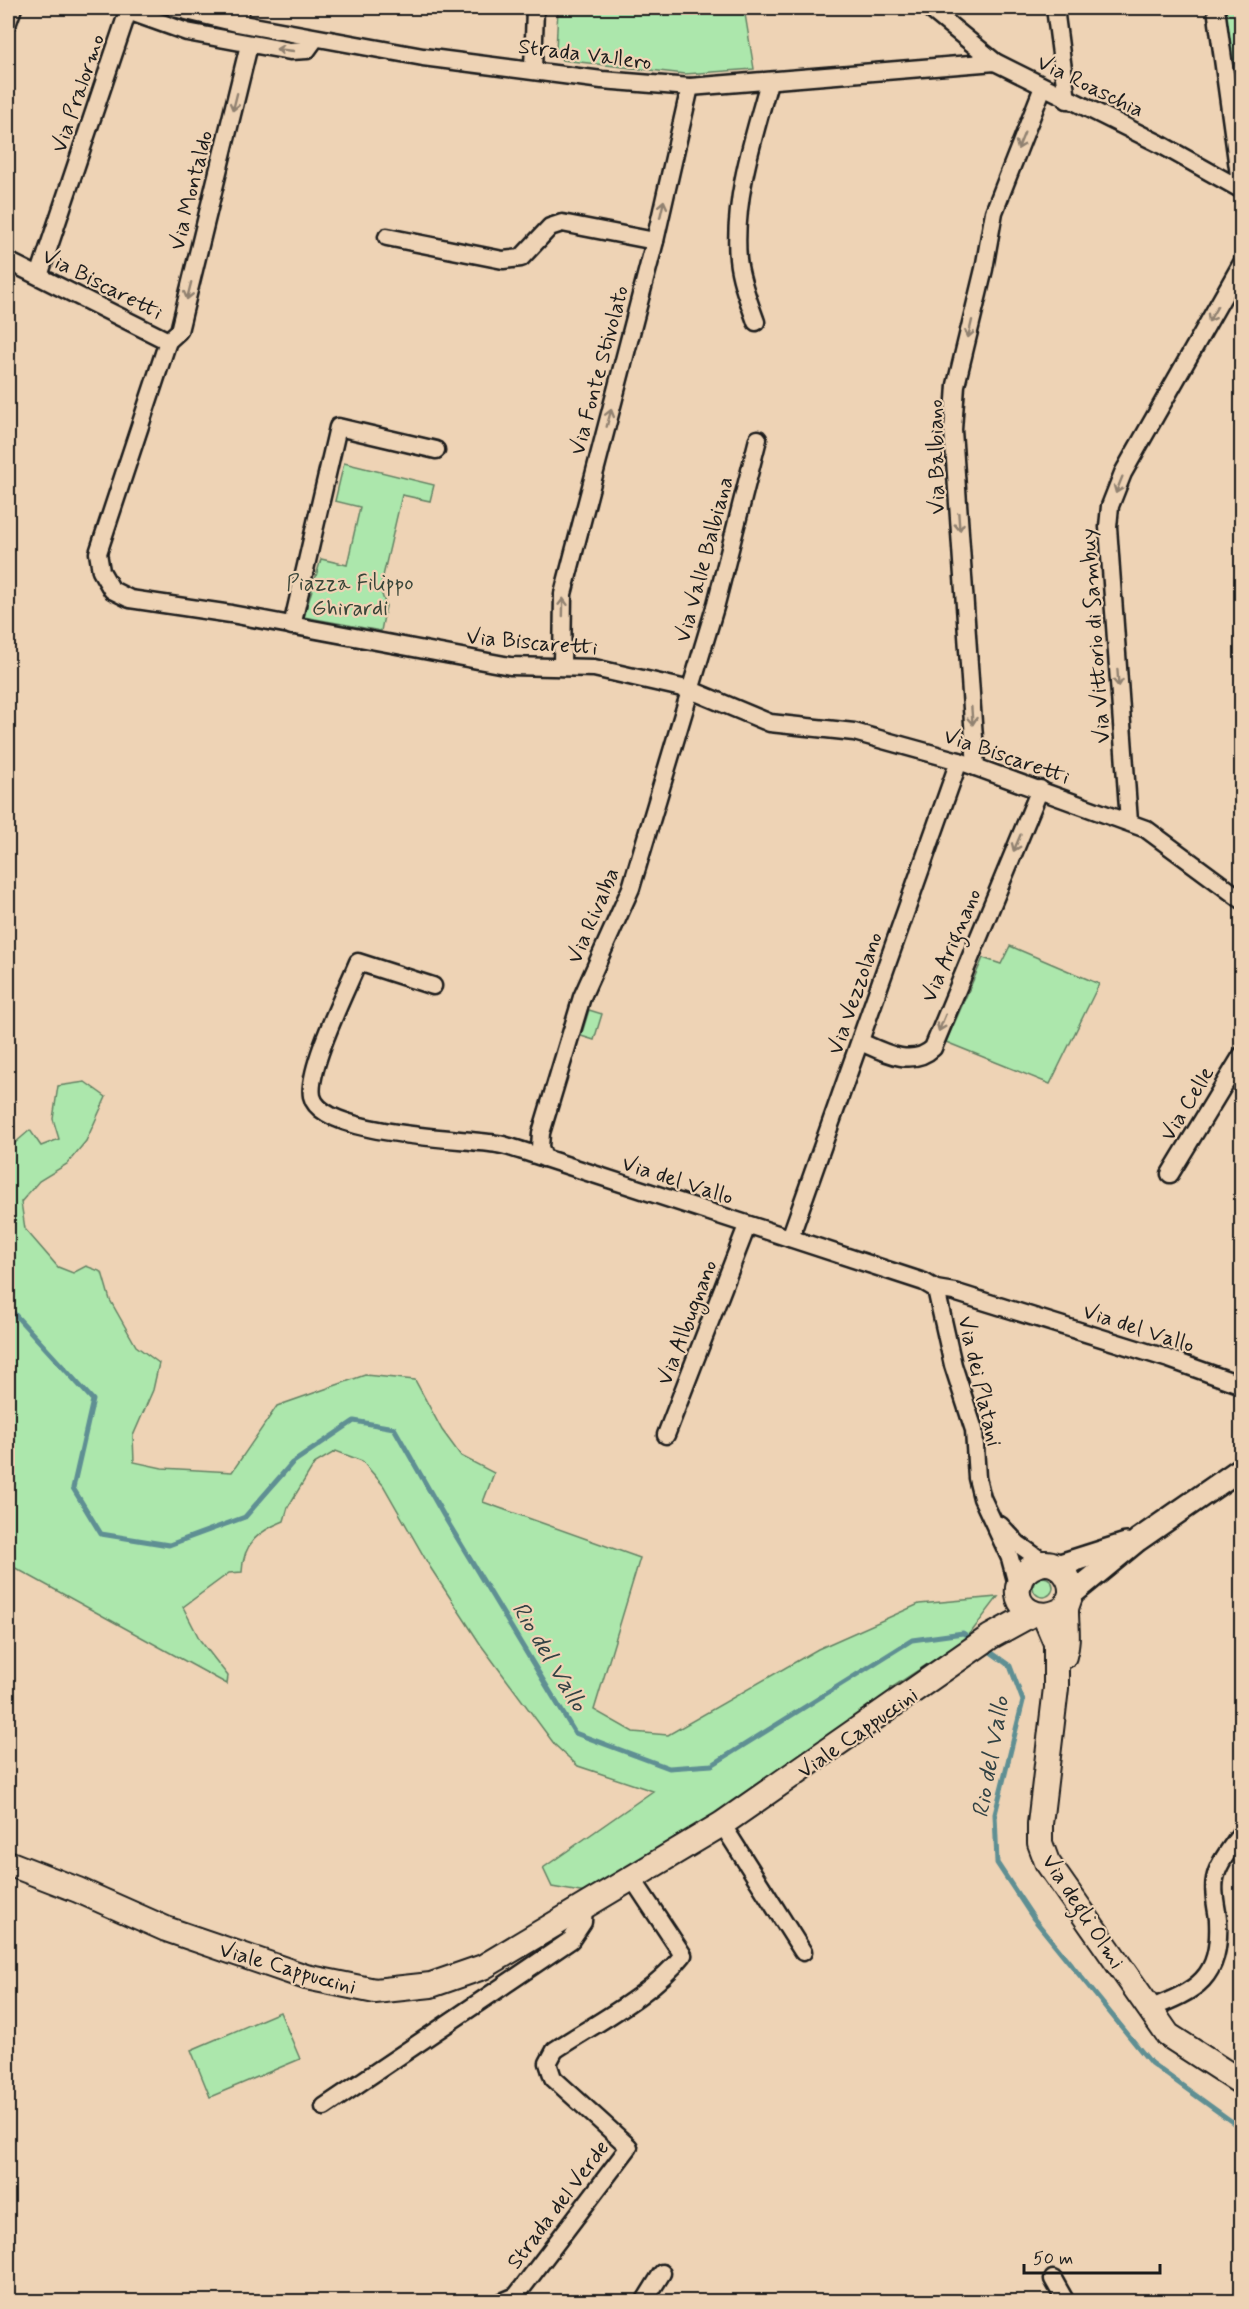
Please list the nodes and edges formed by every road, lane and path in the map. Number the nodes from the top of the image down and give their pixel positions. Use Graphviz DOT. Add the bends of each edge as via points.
graph roads {
  1 [pos="13,8"];
  2 [pos="174,8"];
  3 [pos="535,8"];
  4 [pos="929,8"];
  5 [pos="1055,8"];
  6 [pos="1216,8"];
  7 [pos="239,15"];
  8 [pos="8,22"];
  9 [pos="315,39"];
  10 [pos="249,45"];
  11 [pos="995,62"];
  12 [pos="533,70"];
  13 [pos="769,82"];
  14 [pos="690,87"];
  15 [pos="1043,87"];
  16 [pos="1067,100"];
  17 [pos="1241,190"];
  18 [pos="387,237"];
  19 [pos="655,241"];
  20 [pos="8,261"];
  21 [pos="1242,263"];
  22 [pos="39,276"];
  23 [pos="756,322"];
  24 [pos="168,341"];
  25 [pos="759,439"];
  26 [pos="436,450"];
  27 [pos="292,626"];
  28 [pos="562,666"];
  29 [pos="691,690"];
  30 [pos="959,761"];
  31 [pos="976,767"];
  32 [pos="1040,789"];
  33 [pos="1129,822"];
  34 [pos="1242,900"];
  35 [pos="432,986"];
  36 [pos="861,1042"];
  37 [pos="1242,1055"];
  38 [pos="544,1158"];
  39 [pos="1170,1174"];
  40 [pos="747,1226"];
  41 [pos="790,1239"];
  42 [pos="936,1290"];
  43 [pos="1242,1385"];
  44 [pos="666,1435"];
  45 [pos="1242,1468"];
  46 [pos="992,1516"];
  47 [pos="1138,1540"];
  48 [pos="1051,1565"];
  49 [pos="1042,1603"];
  50 [pos="722,1824"];
  51 [pos="1242,1831"];
  52 [pos="8,1863"];
  53 [pos="632,1878"];
  54 [pos="584,1905"];
  55 [pos="803,1952"];
  56 [pos="1149,2009"];
  57 [pos="1242,2083"];
  58 [pos="324,2107"];
  59 [pos="662,2273"];
  60 [pos="1053,2278"];
  61 [pos="502,2301"];
  62 [pos="644,2301"];
  63 [pos="1066,2301"];
  1 -- 8 [label="street"];
  2 -- 7 [label="street, Strada Vallero"];
  3 -- 12 [label="street"];
  4 -- 11 [label="street, Via Roaschia"];
  5 -- 16 [label="street"];
  6 -- 17 [label="street"];
  7 -- 9 [label="street, Strada Vallero"];
  9 -- 10 [label="street, Via Pralormo, one-way" via="307,50"];
  9 -- 12 [label="street, Strada Vallero"];
  10 -- 22 [label="street, Via Pralormo" via="187,32 128,11"];
  10 -- 24 [label="street, Via Montaldo, one-way" via="179,331"];
  11 -- 13 [label="street, Strada Vallero"];
  11 -- 15 [label="street, Via Roaschia"];
  12 -- 14 [label="street, Strada Vallero"];
  13 -- 14 [label="street, Strada Vallero"];
  13 -- 23 [label="street" via="739,209 738,261"];
  19 -- 14 [label="street, Via Fonte Stivolato, one-way"];
  15 -- 16 [label="street, Via Roaschia"];
  15 -- 31 [label="street, Via Balbiano, one-way" via="997,200 956,385 953,430"];
  16 -- 17 [label="street, Via Roaschia" via="1158,143"];
  18 -- 19 [label="street" via="503,260 521,258 550,227 562,223"];
  28 -- 19 [label="street, Via Fonte Stivolato, one-way" via="563,594"];
  20 -- 22 [label="street, Via Biscaretti"];
  21 -- 33 [label="street, Via Vittorio di Sambuy, one-way" via="1123,473 1110,507 1108,535"];
  22 -- 24 [label="street, Via Biscaretti"];
  24 -- 27 [label="street, Via Biscaretti" via="98,553 101,571 112,590 130,599"];
  25 -- 29 [label="street, Via Valle Balbiana"];
  26 -- 27 [label="street" via="338,427"];
  27 -- 28 [label="street, Via Biscaretti" via="510,666"];
  28 -- 29 [label="street, Via Biscaretti" via="594,668"];
  29 -- 30 [label="street, Via Biscaretti" via="770,723 854,732"];
  29 -- 38 [label="street, Via Rivalba" via="631,888 576,1015 541,1133"];
  30 -- 31 [label="street, Via Biscaretti"];
  30 -- 36 [label="street, Via Vezzolano"];
  31 -- 32 [label="street, Via Biscaretti"];
  32 -- 33 [label="street, Via Biscaretti"];
  32 -- 36 [label="street, Via Arignano, one-way" via="933,1048 920,1057 909,1058"];
  33 -- 34 [label="street, Via Biscaretti" via="1166,841"];
  35 -- 38 [label="street, Via del Vallo" via="358,962 313,1073 312,1098 324,1114 392,1134 498,1144"];
  36 -- 41 [label="street, Via Vezzolano"];
  37 -- 39 [label="street, Via Celle"];
  38 -- 40 [label="street, Via del Vallo"];
  40 -- 41 [label="street, Via del Vallo"];
  40 -- 44 [label="street, Via Albugnano"];
  41 -- 42 [label="street, Via del Vallo" via="924,1282"];
  42 -- 43 [label="street, Via del Vallo" via="1169,1359"];
  42 -- 46 [label="street, Via dei Platani" via="974,1430 977,1478"];
  45 -- 47 [label="street, Viale Cappuccini"];
  46 -- 48 [label="street, Via dei Platani" via="1018,1544"];
  46 -- 49 [label="street, Via dei Platani" via="1010,1558"];
  47 -- 48 [label="street, Viale Cappuccini"];
  47 -- 49 [label="street, Viale Cappuccini"];
  48 -- 49 [label="main road, Via degli Olmi" via="1066,1573 1071,1584"];
  48 -- 49 [label="main road" via="1032,1566 1022,1575"];
  49 -- 50 [label="main road, Viale Cappuccini" via="1001,1627"];
  49 -- 56 [label="main road, Via degli Olmi" via="1056,1643 1056,1688 1040,1843 1047,1862"];
  50 -- 53 [label="main road, Viale Cappuccini"];
  50 -- 55 [label="street"];
  51 -- 56 [label="street" via="1214,1880 1218,1929 1206,1976 1189,1993"];
  52 -- 54 [label="main road, Viale Cappuccini" via="166,1929 306,1977 375,1991 431,1985 483,1966"];
  53 -- 54 [label="main road, Viale Cappuccini"];
  53 -- 61 [label="street, Strada del Verde" via="683,1955 672,1970 650,1987 555,2050 548,2063 553,2078 629,2147 516,2296"];
  54 -- 58 [label="street" via="583,1922 571,1940"];
  56 -- 57 [label="main road, Via degli Olmi" via="1174,2040"];
  59 -- 62 [label="street"];
  60 -- 63 [label="street"];
}
